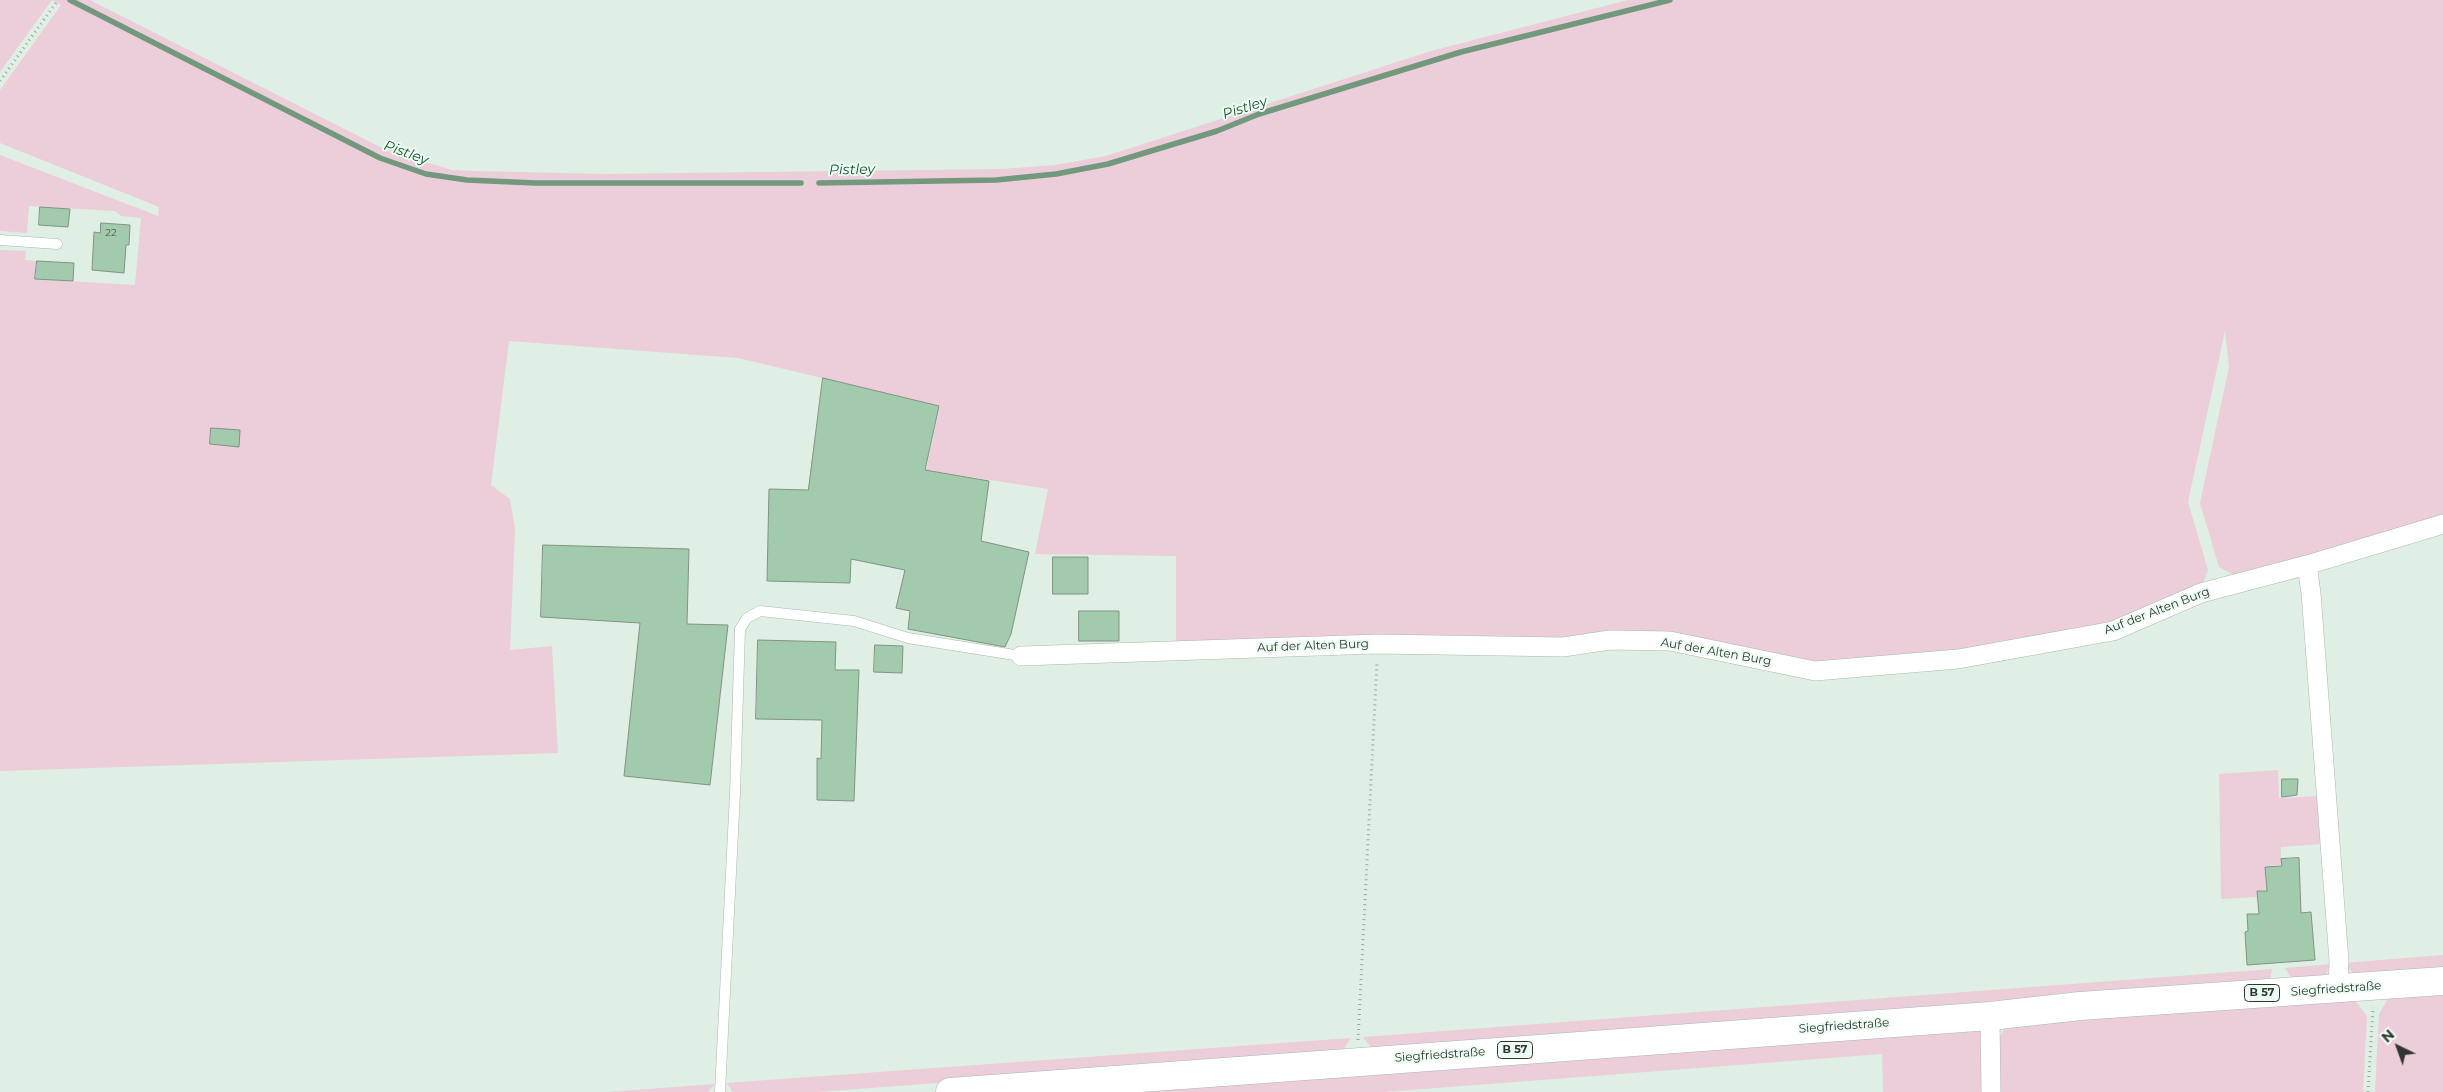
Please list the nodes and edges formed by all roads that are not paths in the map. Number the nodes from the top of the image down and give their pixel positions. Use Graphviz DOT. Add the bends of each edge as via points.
graph roads {
  1 [pos="0,240"];
  2 [pos="57,244"];
  3 [pos="2443,524"];
  4 [pos="2306,565"];
  5 [pos="1021,656"];
  6 [pos="2443,981"];
  7 [pos="2338,988"];
  8 [pos="1990,1016"];
  9 [pos="720,1092"];
  10 [pos="950,1092"];
  11 [pos="1992,1092"];
  1 -- 2 [label="lane"];
  3 -- 4 [label="street, Auf der Alten Burg"];
  4 -- 5 [label="street, Auf der Alten Burg" via="2201,593 2113,631 1949,659 1815,671 1670,642 1610,640 1563,647 1377,644"];
  4 -- 7 [label="street" via="2316,652"];
  5 -- 9 [label="lane" via="908,638 854,621 760,611 747,618 740,629"];
  6 -- 7 [label="main road, Siegfriedstraße / B 57"];
  7 -- 8 [label="main road, Siegfriedstraße / B 57" via="2080,1006"];
  8 -- 10 [label="main road, Siegfriedstraße / B 57"];
  8 -- 11 [label="street"];
}
